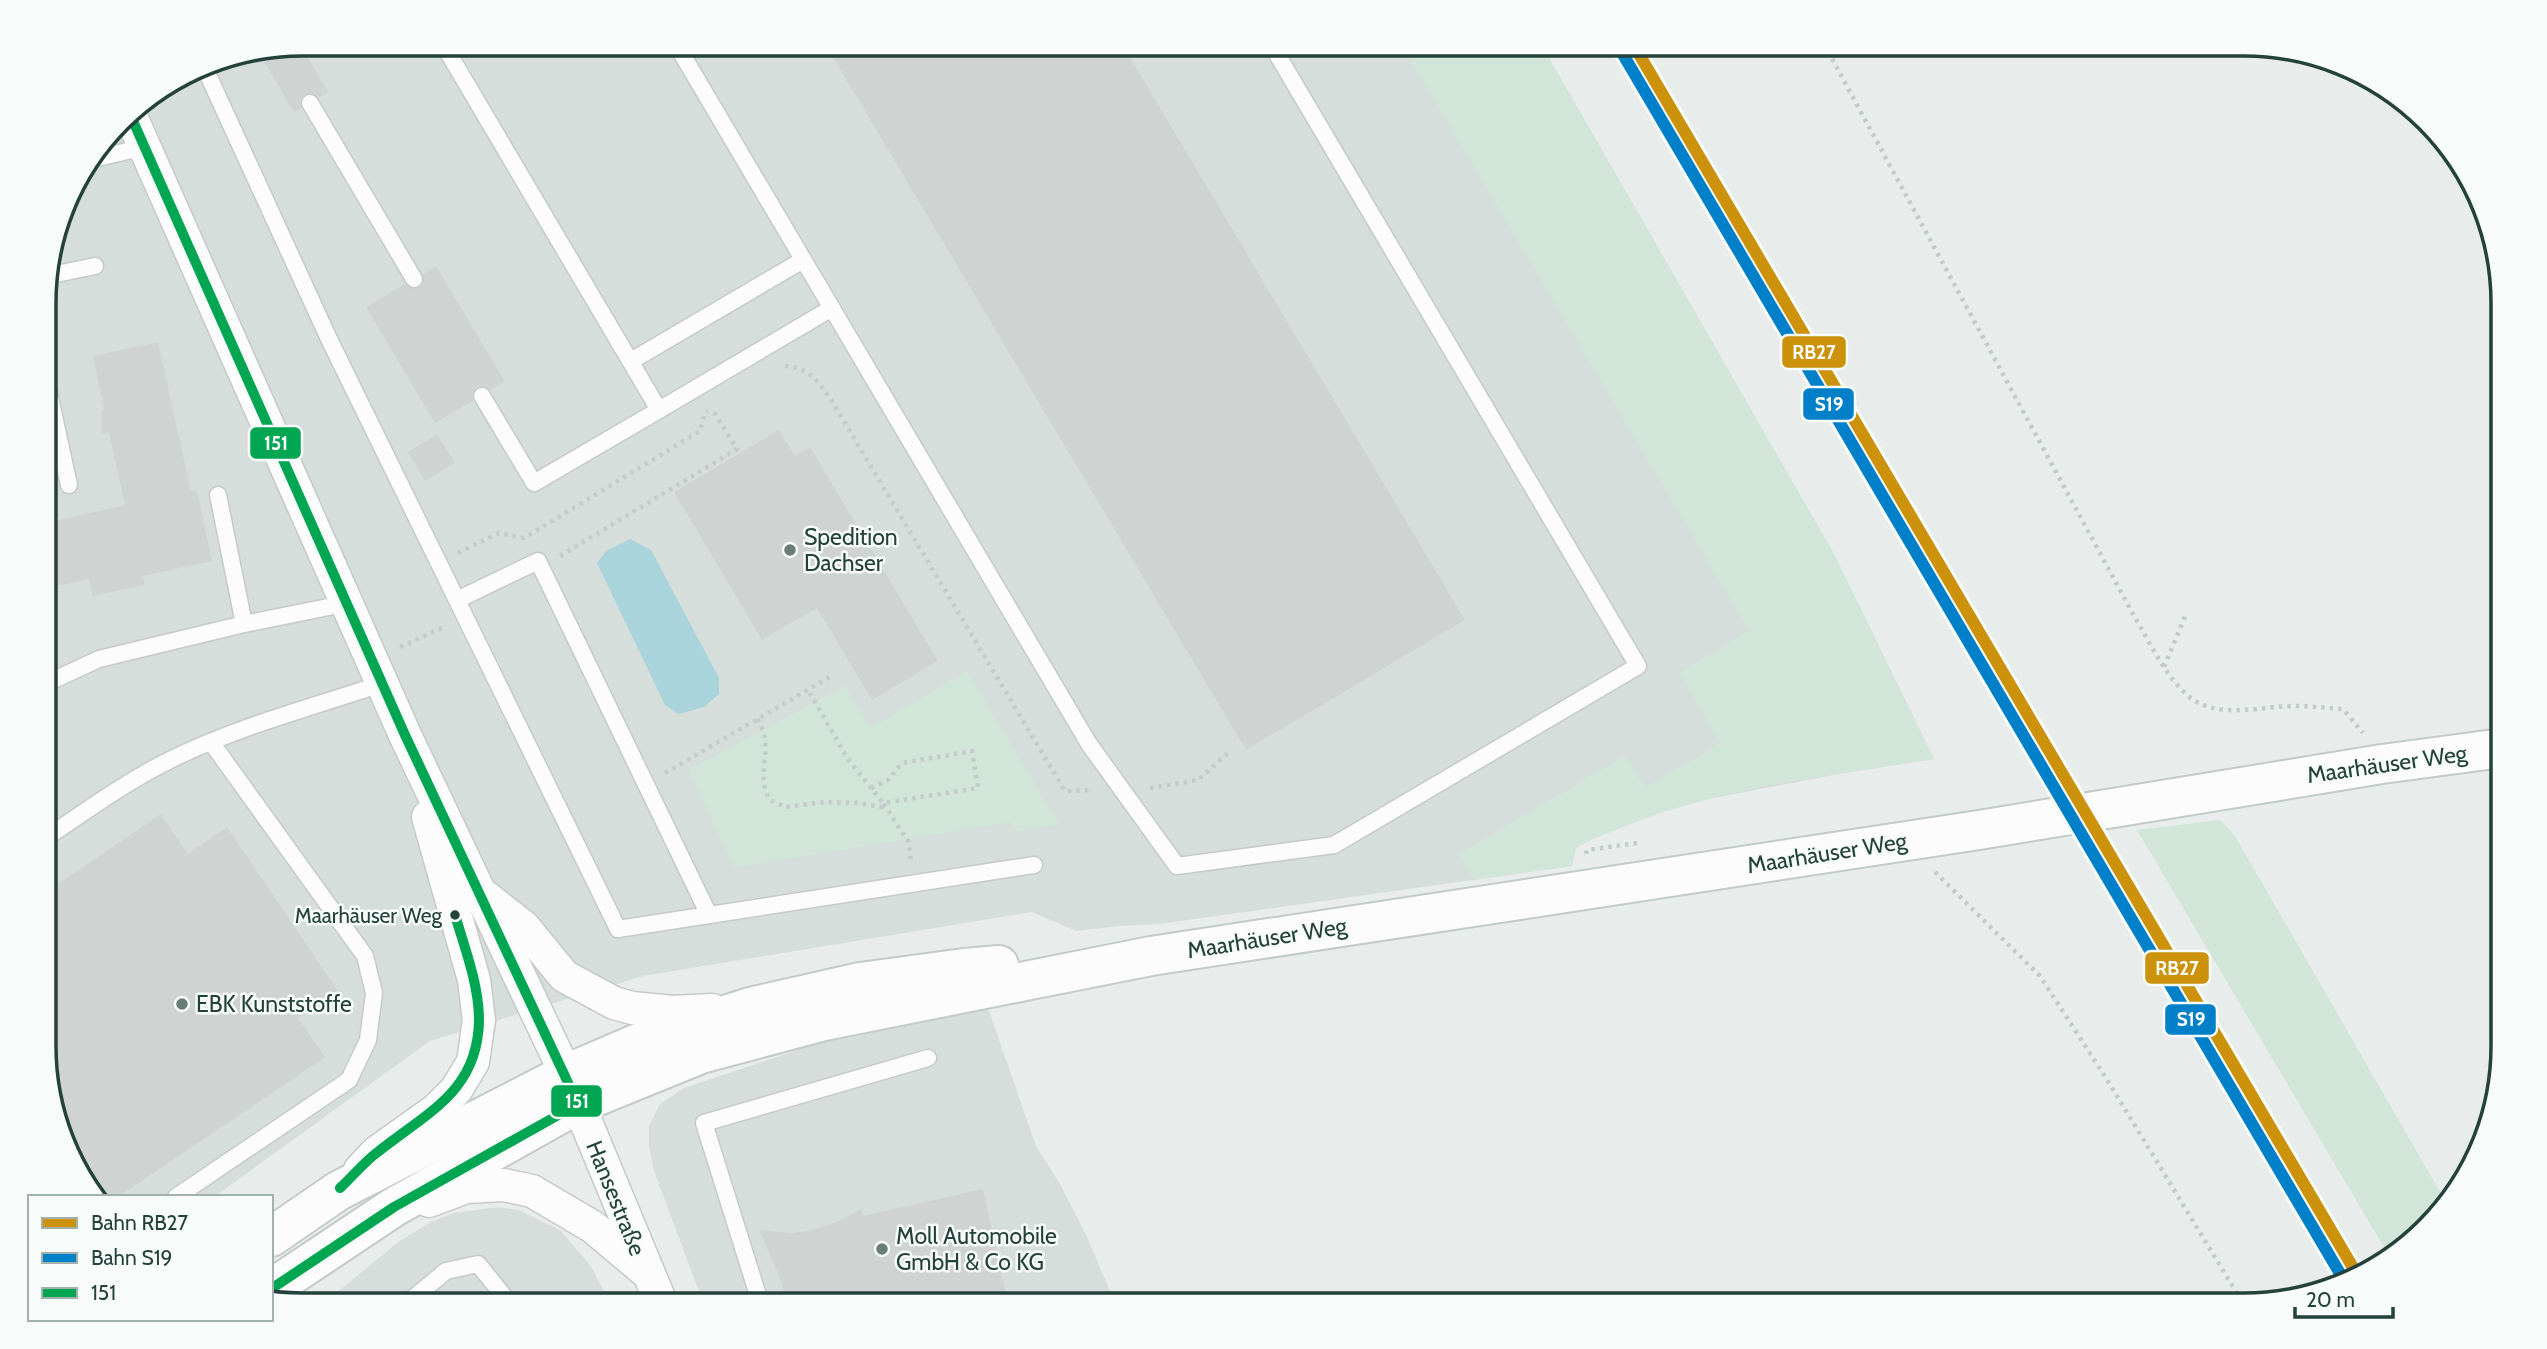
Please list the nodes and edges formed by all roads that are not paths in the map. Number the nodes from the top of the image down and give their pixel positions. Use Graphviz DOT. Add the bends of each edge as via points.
graph roads {
  1 [pos="450,56"];
  2 [pos="683,56"];
  3 [pos="1278,56"];
  4 [pos="208,75"];
  5 [pos="310,103"];
  6 [pos="134,123"];
  7 [pos="145,147"];
  8 [pos="105,156"];
  9 [pos="803,260"];
  10 [pos="95,266"];
  11 [pos="58,274"];
  12 [pos="414,279"];
  13 [pos="832,308"];
  14 [pos="631,361"];
  15 [pos="482,396"];
  16 [pos="659,410"];
  17 [pos="57,431"];
  18 [pos="69,485"];
  19 [pos="218,495"];
  20 [pos="457,600"];
  21 [pos="348,603"];
  22 [pos="244,624"];
  23 [pos="56,679"];
  24 [pos="384,683"];
  25 [pos="405,735"];
  26 [pos="211,742"];
  27 [pos="2491,749"];
  28 [pos="56,831"];
  29 [pos="1034,865"];
  30 [pos="480,893"];
  31 [pos="709,915"];
  32 [pos="1151,956"];
  33 [pos="750,1007"];
  34 [pos="928,1058"];
  35 [pos="572,1089"];
  36 [pos="338,1191"];
  37 [pos="179,1195"];
  38 [pos="394,1208"];
  39 [pos="273,1236"];
  40 [pos="647,1273"];
  41 [pos="273,1288"];
  42 [pos="419,1293"];
  43 [pos="501,1293"];
  44 [pos="656,1293"];
  45 [pos="757,1293"];
  1 -- 14 [label="lane"];
  2 -- 9 [label="lane"];
  3 -- 13 [label="lane" via="1639,666 1334,845 1177,866 1089,744"];
  4 -- 20 [label="lane" via="329,339"];
  5 -- 12 [label="lane"];
  6 -- 7 [label="street, Hansestraße"];
  7 -- 8 [label="lane"];
  7 -- 21 [label="street, Hansestraße"];
  9 -- 13 [label="lane"];
  9 -- 14 [label="lane"];
  10 -- 11 [label="lane"];
  13 -- 16 [label="lane"];
  14 -- 16 [label="lane"];
  15 -- 16 [label="lane" via="534,483"];
  17 -- 18 [label="lane"];
  19 -- 22 [label="lane"];
  20 -- 31 [label="lane" via="618,929"];
  20 -- 31 [label="lane" via="538,561"];
  21 -- 22 [label="lane"];
  21 -- 24 [label="street, Hansestraße"];
  22 -- 23 [label="lane" via="99,659"];
  24 -- 25 [label="street, Hansestraße"];
  24 -- 26 [label="lane"];
  25 -- 30 [label="street, Hansestraße"];
  25 -- 36 [label="street, Hansestraße" via="474,980 480,1020 473,1062 456,1090 377,1152"];
  26 -- 28 [label="lane" via="132,780"];
  26 -- 37 [label="lane" via="365,956 374,993 368,1040 349,1080"];
  27 -- 32 [label="main road, Maarhäuser Weg"];
  29 -- 31 [label="lane"];
  30 -- 33 [label="street, Hansestraße" via="524,927 564,976 614,1003 673,1012"];
  30 -- 35 [label="street, Hansestraße"];
  32 -- 33 [label="main road, Maarhäuser Weg" via="964,968 860,982"];
  32 -- 35 [label="main road, Maarhäuser Weg" via="824,1021"];
  33 -- 35 [label="main road, Maarhäuser Weg" via="638,1043"];
  34 -- 45 [label="lane" via="704,1124"];
  35 -- 36 [label="main road, Maarhäuser Weg"];
  35 -- 38 [label="main road, Maarhäuser Weg" via="518,1135"];
  35 -- 40 [label="street, Hansestraße"];
  36 -- 39 [label="main road, Maarhäuser Weg"];
  38 -- 40 [label="street, Hansestraße" via="439,1199 466,1187 504,1185 532,1191 593,1227"];
  38 -- 41 [label="main road, Maarhäuser Weg"];
  40 -- 44 [label="street, Hansestraße"];
  42 -- 43 [label="lane" via="446,1271 478,1264"];
}
